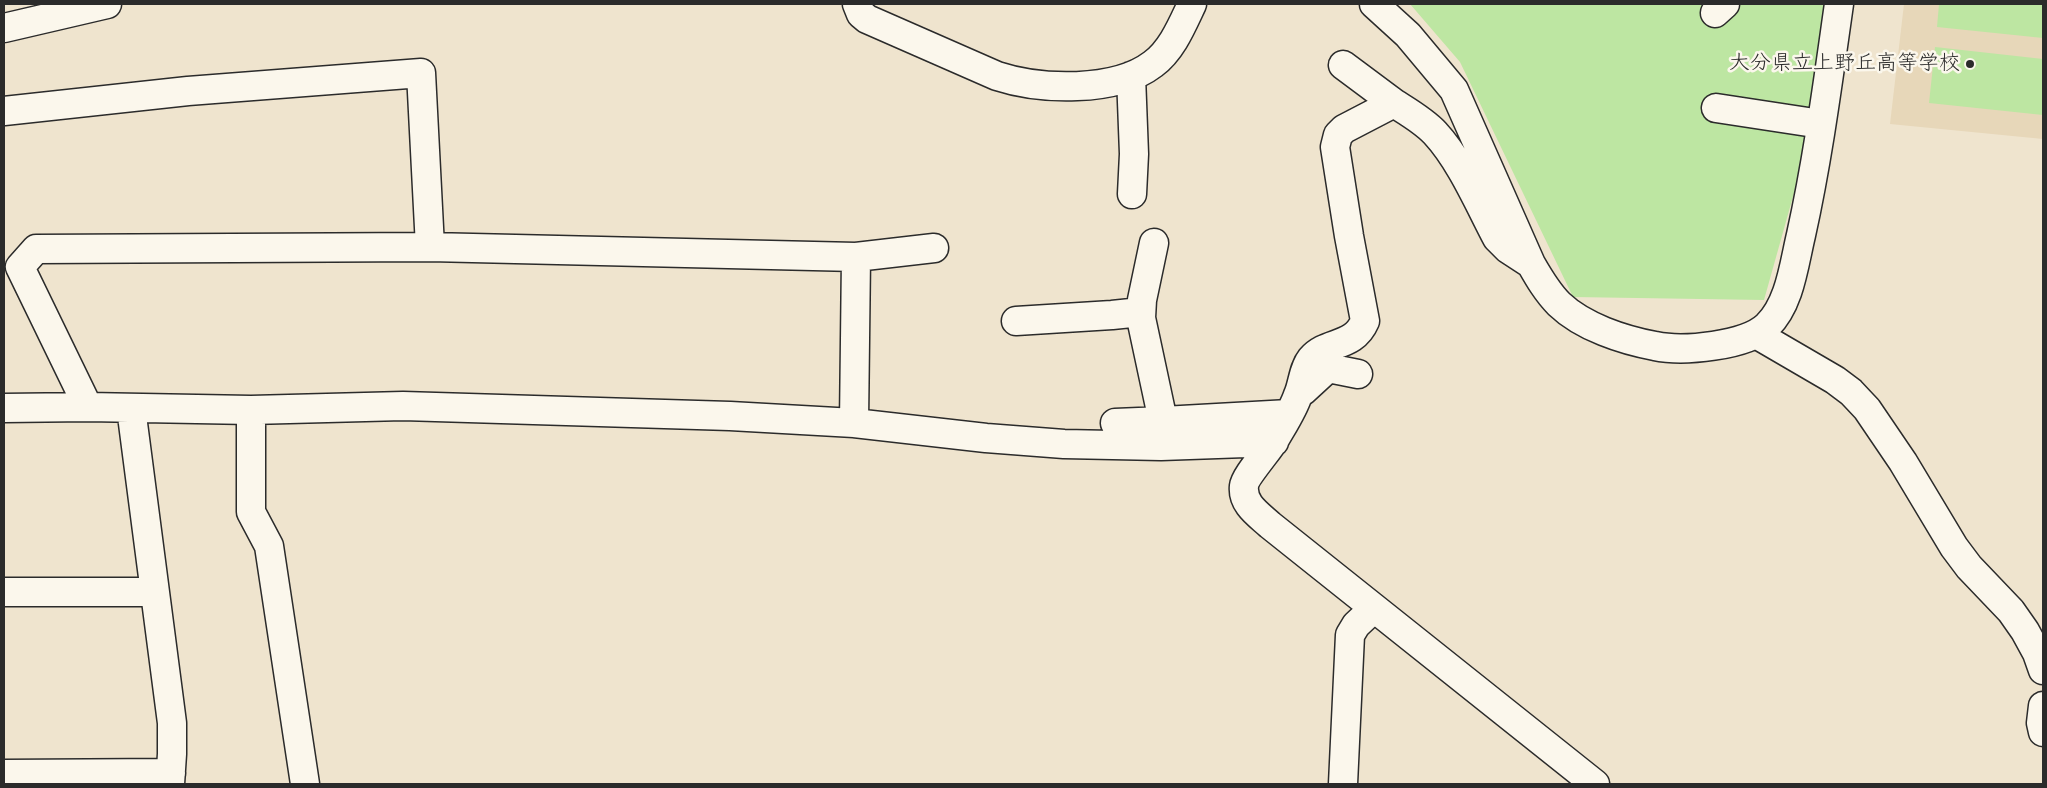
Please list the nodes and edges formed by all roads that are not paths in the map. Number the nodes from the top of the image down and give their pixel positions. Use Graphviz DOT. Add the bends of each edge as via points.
graph roads {
  1 [pos="107,4"];
  2 [pos="857,4"];
  3 [pos="1192,4"];
  4 [pos="1374,4"];
  5 [pos="1839,4"];
  6 [pos="4,28"];
  7 [pos="1342,65"];
  8 [pos="1131,76"];
  9 [pos="1394,103"];
  10 [pos="1716,108"];
  11 [pos="4,111"];
  12 [pos="1821,124"];
  13 [pos="1132,194"];
  14 [pos="1154,243"];
  15 [pos="430,247"];
  16 [pos="934,248"];
  17 [pos="856,257"];
  18 [pos="1531,264"];
  19 [pos="1141,312"];
  20 [pos="1016,320"];
  21 [pos="1756,334"];
  22 [pos="1358,374"];
  23 [pos="1293,405"];
  24 [pos="88,407"];
  25 [pos="4,408"];
  26 [pos="131,408"];
  27 [pos="251,410"];
  28 [pos="1163,421"];
  29 [pos="854,422"];
  30 [pos="1115,423"];
  31 [pos="1274,442"];
  32 [pos="4,592"];
  33 [pos="154,592"];
  34 [pos="1374,608"];
  35 [pos="2043,670"];
  36 [pos="2043,706"];
  37 [pos="2043,732"];
  38 [pos="4,774"];
  39 [pos="170,779"];
  40 [pos="305,784"];
  41 [pos="1343,784"];
  42 [pos="1595,784"];
  1 -- 6 [label="street"];
  2 -- 8 [label="street" via="867,19 1017,83 1103,85"];
  3 -- 8 [label="street" via="1168,47 1153,64"];
  4 -- 18 [label="street" via="1408,35 1454,90"];
  5 -- 12 [label="street"];
  7 -- 9 [label="street"];
  8 -- 13 [label="street"];
  9 -- 18 [label="street" via="1434,131 1452,154 1498,238"];
  9 -- 23 [label="street" via="1351,124 1335,141 1365,321 1349,341 1318,353 1310,360"];
  10 -- 12 [label="street"];
  11 -- 15 [label="street" via="188,91 421,73"];
  12 -- 21 [label="street" via="1813,180 1791,277 1779,310"];
  14 -- 19 [label="street"];
  15 -- 17 [label="street"];
  15 -- 24 [label="street" via="36,249 20,267"];
  16 -- 17 [label="street"];
  17 -- 29 [label="street"];
  18 -- 21 [label="street" via="1549,293 1577,318 1638,343 1680,348 1733,342"];
  19 -- 20 [label="street"];
  19 -- 28 [label="street"];
  21 -- 35 [label="street" via="1834,380 1867,409 1954,547 2025,631"];
  22 -- 23 [label="street" via="1328,368"];
  23 -- 28 [label="street"];
  23 -- 31 [label="street"];
  24 -- 25 [label="street"];
  24 -- 26 [label="street"];
  26 -- 27 [label="street"];
  26 -- 33 [label="street"];
  27 -- 29 [label="street" via="403,406"];
  27 -- 40 [label="street" via="251,512 269,546"];
  28 -- 30 [label="street"];
  29 -- 31 [label="street" via="1064,444 1161,446"];
  31 -- 34 [label="street" via="1244,484 1244,498 1250,508"];
  32 -- 33 [label="street"];
  33 -- 39 [label="street" via="172,723"];
  34 -- 41 [label="street" via="1350,635"];
  34 -- 42 [label="street"];
  36 -- 37 [label="street"];
  38 -- 39 [label="street"];
}
